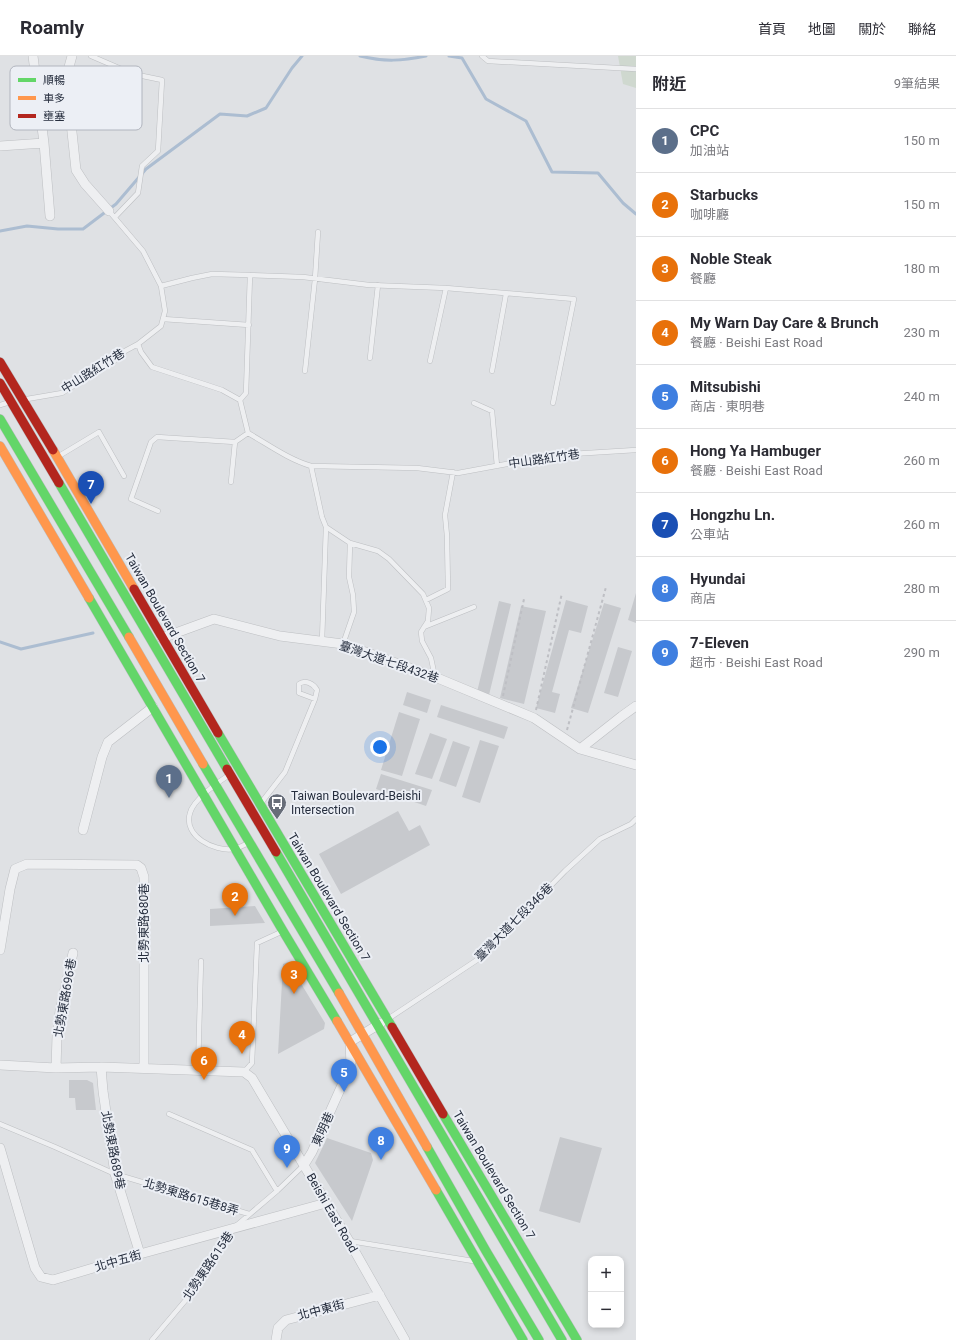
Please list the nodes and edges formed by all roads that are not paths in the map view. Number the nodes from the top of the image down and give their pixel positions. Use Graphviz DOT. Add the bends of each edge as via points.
graph roads {
  1 [pos="33,56"];
  2 [pos="72,56"];
  3 [pos="91,56"];
  4 [pos="482,56"];
  5 [pos="34,66"];
  6 [pos="70,66"];
  7 [pos="115,66"];
  8 [pos="636,69"];
  9 [pos="142,76"];
  10 [pos="42,130"];
  11 [pos="72,130"];
  12 [pos="44,143"];
  13 [pos="0,146"];
  14 [pos="112,214"];
  15 [pos="50,216"];
  16 [pos="318,232"];
  17 [pos="250,275"];
  18 [pos="315,279"];
  19 [pos="378,285"];
  20 [pos="161,286"];
  21 [pos="446,288"];
  22 [pos="506,294"];
  23 [pos="163,319"];
  24 [pos="249,325"];
  25 [pos="138,344"];
  26 [pos="370,358"];
  27 [pos="430,361"];
  28 [pos="0,362"];
  29 [pos="305,371"];
  30 [pos="492,371"];
  31 [pos="0,383"];
  32 [pos="24,400"];
  33 [pos="240,400"];
  34 [pos="10,401"];
  35 [pos="474,403"];
  36 [pos="553,403"];
  37 [pos="0,405"];
  38 [pos="0,419"];
  39 [pos="248,433"];
  40 [pos="235,442"];
  41 [pos="0,446"];
  42 [pos="636,450"];
  43 [pos="57,457"];
  44 [pos="311,466"];
  45 [pos="498,466"];
  46 [pos="453,472"];
  47 [pos="124,476"];
  48 [pos="231,482"];
  49 [pos="158,511"];
  50 [pos="326,527"];
  51 [pos="350,543"];
  52 [pos="426,600"];
  53 [pos="474,608"];
  54 [pos="424,627"];
  55 [pos="162,638"];
  56 [pos="322,641"];
  57 [pos="343,644"];
  58 [pos="435,677"];
  59 [pos="315,699"];
  60 [pos="636,706"];
  61 [pos="153,707"];
  62 [pos="580,749"];
  63 [pos="636,765"];
  64 [pos="239,768"];
  65 [pos="230,774"];
  66 [pos="215,784"];
  67 [pos="204,794"];
  68 [pos="260,805"];
  69 [pos="636,819"];
  70 [pos="83,830"];
  71 [pos="249,842"];
  72 [pos="236,849"];
  73 [pos="284,931"];
  74 [pos="0,950"];
  75 [pos="73,953"];
  76 [pos="201,961"];
  77 [pos="387,1019"];
  78 [pos="378,1025"];
  79 [pos="363,1034"];
  80 [pos="350,1042"];
  81 [pos="0,1065"];
  82 [pos="101,1067"];
  83 [pos="56,1068"];
  84 [pos="144,1068"];
  85 [pos="198,1070"];
  86 [pos="244,1072"];
  87 [pos="169,1114"];
  88 [pos="0,1124"];
  89 [pos="0,1148"];
  90 [pos="304,1165"];
  91 [pos="115,1174"];
  92 [pos="277,1191"];
  93 [pos="326,1203"];
  94 [pos="250,1214"];
  95 [pos="232,1229"];
  96 [pos="349,1241"];
  97 [pos="140,1254"];
  98 [pos="477,1262"];
  99 [pos="380,1295"];
  100 [pos="152,1340"];
  101 [pos="276,1340"];
  102 [pos="405,1340"];
  103 [pos="523,1340"];
  104 [pos="539,1340"];
  105 [pos="562,1340"];
  106 [pos="577,1340"];
  1 -- 5 [label="street"];
  2 -- 6 [label="street"];
  3 -- 7 [label="lane"];
  4 -- 8 [label="lane" via="488,61"];
  9 -- 14 [label="lane" via="162,80 158,151 142,166 138,193"];
  10 -- 12 [label="street"];
  11 -- 14 [label="street" via="76,170"];
  12 -- 13 [label="street"];
  12 -- 15 [label="street"];
  14 -- 20 [label="lane" via="143,251"];
  16 -- 18 [label="lane"];
  17 -- 18 [label="lane"];
  17 -- 20 [label="lane" via="212,274"];
  17 -- 24 [label="lane"];
  18 -- 19 [label="lane"];
  18 -- 29 [label="lane"];
  19 -- 21 [label="lane"];
  19 -- 26 [label="lane"];
  20 -- 23 [label="lane" via="165,311"];
  21 -- 22 [label="lane"];
  21 -- 27 [label="lane"];
  22 -- 30 [label="lane"];
  22 -- 36 [label="lane" via="574,299"];
  23 -- 24 [label="lane"];
  23 -- 25 [label="lane, 中山路紅竹巷" via="161,326"];
  24 -- 33 [label="lane" via="246,393"];
  25 -- 32 [label="lane, 中山路紅竹巷" via="62,393"];
  25 -- 33 [label="lane, 中山路紅竹巷" via="152,367 215,388"];
  28 -- 32 [label="main road, Taiwan Boulevard Section 7"];
  31 -- 34 [label="main road, Taiwan Boulevard Section 7"];
  32 -- 34 [label="lane, 中山路紅竹巷"];
  32 -- 43 [label="main road, Taiwan Boulevard Section 7"];
  33 -- 39 [label="lane"];
  34 -- 37 [label="lane, 中山路紅竹巷"];
  34 -- 65 [label="main road, Taiwan Boulevard Section 7"];
  35 -- 45 [label="lane" via="492,411"];
  38 -- 66 [label="main road"];
  39 -- 40 [label="lane"];
  39 -- 44 [label="lane, 中山路紅竹巷" via="287,456"];
  40 -- 48 [label="lane"];
  40 -- 49 [label="lane" via="157,437 151,442 131,499"];
  41 -- 61 [label="main road"];
  42 -- 45 [label="lane, 中山路紅竹巷" via="555,455"];
  43 -- 47 [label="lane" via="99,432"];
  43 -- 55 [label="main road, Taiwan Boulevard Section 7"];
  44 -- 46 [label="lane, 中山路紅竹巷" via="417,468"];
  44 -- 50 [label="lane"];
  45 -- 46 [label="lane, 中山路紅竹巷"];
  46 -- 52 [label="lane" via="445,515 448,588"];
  50 -- 51 [label="lane"];
  50 -- 56 [label="lane"];
  51 -- 52 [label="lane" via="378,551 389,559"];
  51 -- 57 [label="lane" via="349,577 354,612"];
  52 -- 54 [label="lane" via="429,608 428,621"];
  53 -- 54 [label="lane"];
  54 -- 58 [label="lane" via="421,632 422,642 431,658"];
  55 -- 56 [label="street, 臺灣大道七段432巷" via="214,619 280,636"];
  55 -- 64 [label="main road, Taiwan Boulevard Section 7"];
  56 -- 57 [label="street, 臺灣大道七段432巷"];
  57 -- 58 [label="street, 臺灣大道七段432巷"];
  58 -- 62 [label="street, 臺灣大道七段432巷" via="534,718"];
  59 -- 59 [label="lane" via="317,690 313,684 299,684 299,694"];
  59 -- 68 [label="lane" via="285,772"];
  60 -- 62 [label="street"];
  61 -- 67 [label="main road"];
  61 -- 70 [label="street" via="108,742"];
  62 -- 63 [label="street"];
  64 -- 65 [label="lane"];
  64 -- 68 [label="main road, Taiwan Boulevard Section 7"];
  65 -- 66 [label="lane"];
  65 -- 78 [label="main road, Taiwan Boulevard Section 7"];
  66 -- 67 [label="lane"];
  66 -- 71 [label="main road"];
  67 -- 72 [label="main road"];
  67 -- 72 [label="lane" via="190,812 192,833 210,846 226,850"];
  68 -- 77 [label="main road, Taiwan Boulevard Section 7"];
  69 -- 77 [label="lane, 臺灣大道七段346巷" via="600,839 480,958"];
  71 -- 72 [label="lane"];
  71 -- 79 [label="main road"];
  72 -- 73 [label="main road"];
  73 -- 80 [label="main road"];
  73 -- 86 [label="lane" via="257,943 252,1063"];
  74 -- 84 [label="street, 北勢東路680巷" via="15,870 27,864 137,865 141,868 144,877"];
  75 -- 83 [label="street, 北勢東路696巷" via="60,1011"];
  76 -- 85 [label="lane"];
  77 -- 78 [label="street"];
  77 -- 106 [label="main road, Taiwan Boulevard Section 7"];
  78 -- 79 [label="street"];
  78 -- 105 [label="main road, Taiwan Boulevard Section 7"];
  79 -- 80 [label="street"];
  79 -- 104 [label="main road"];
  80 -- 90 [label="street, 東明巷" via="351,1065"];
  80 -- 98 [label="main road"];
  81 -- 83 [label="street"];
  82 -- 83 [label="street"];
  82 -- 84 [label="street"];
  82 -- 91 [label="street, 北勢東路689巷"];
  84 -- 85 [label="street"];
  85 -- 86 [label="street"];
  86 -- 90 [label="street, Beishi East Road" via="252,1078"];
  87 -- 92 [label="lane" via="252,1150"];
  88 -- 91 [label="lane, 北勢東路615巷8弄"];
  89 -- 97 [label="street, 北中五街" via="35,1268 41,1277 53,1280"];
  90 -- 92 [label="lane, 北勢東路615巷"];
  90 -- 93 [label="street, Beishi East Road"];
  91 -- 94 [label="lane, 北勢東路615巷8弄"];
  91 -- 97 [label="street, 北勢東路689巷"];
  92 -- 94 [label="lane, 北勢東路615巷"];
  93 -- 95 [label="street, 北中五街"];
  93 -- 96 [label="street, Beishi East Road"];
  94 -- 95 [label="lane, 北勢東路615巷"];
  95 -- 97 [label="street, 北中五街"];
  95 -- 100 [label="lane, 北勢東路615巷" via="190,1295"];
  96 -- 98 [label="lane"];
  96 -- 99 [label="street, Beishi East Road"];
  98 -- 103 [label="main road"];
  99 -- 101 [label="street, 北中東街" via="286,1320 278,1328"];
  99 -- 102 [label="street, Beishi East Road"];
}
